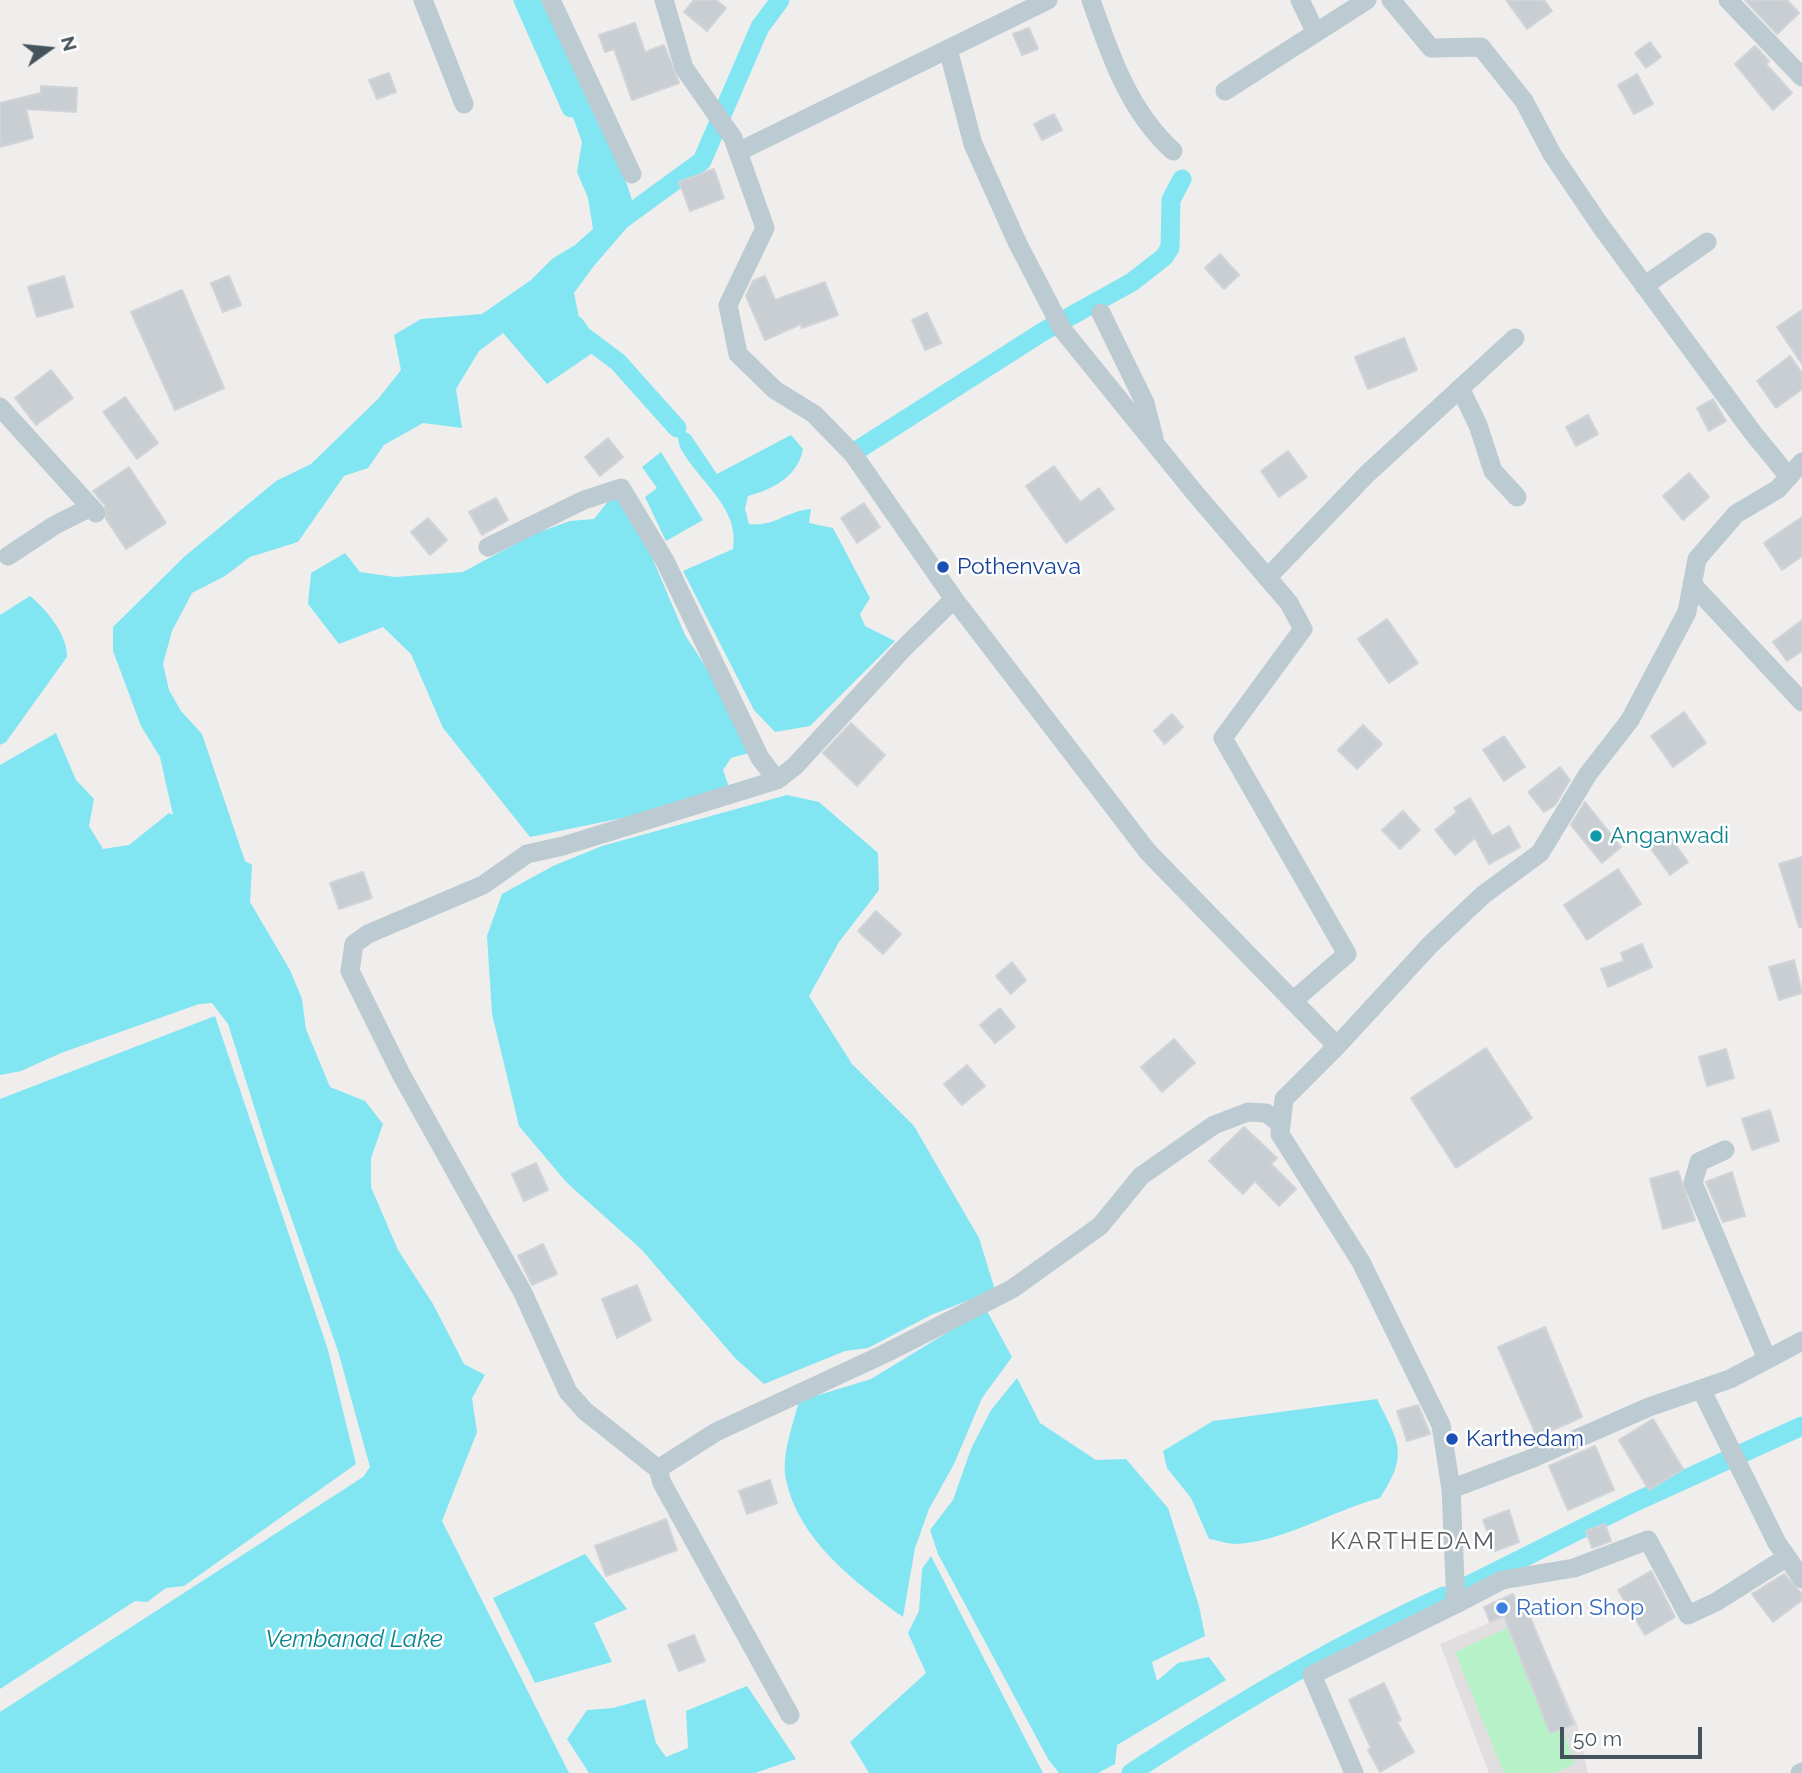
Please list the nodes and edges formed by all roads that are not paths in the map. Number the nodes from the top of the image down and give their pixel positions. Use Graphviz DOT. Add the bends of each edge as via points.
graph roads {
  1 [pos="423,0"];
  2 [pos="551,0"];
  3 [pos="664,0"];
  4 [pos="1048,0"];
  5 [pos="1090,0"];
  6 [pos="1300,0"];
  7 [pos="1367,0"];
  8 [pos="1391,0"];
  9 [pos="1728,0"];
  10 [pos="1316,33"];
  11 [pos="948,49"];
  12 [pos="1802,77"];
  13 [pos="1225,92"];
  14 [pos="464,104"];
  15 [pos="1173,151"];
  16 [pos="738,152"];
  17 [pos="632,174"];
  18 [pos="1707,242"];
  19 [pos="1644,286"];
  20 [pos="1101,313"];
  21 [pos="1515,338"];
  22 [pos="1460,388"];
  23 [pos="0,407"];
  24 [pos="1156,446"];
  25 [pos="1796,470"];
  26 [pos="1517,497"];
  27 [pos="488,547"];
  28 [pos="8,556"];
  29 [pos="1267,578"];
  30 [pos="1692,584"];
  31 [pos="954,599"];
  32 [pos="1802,702"];
  33 [pos="777,780"];
  34 [pos="1293,1001"];
  35 [pos="1337,1046"];
  36 [pos="1281,1124"];
  37 [pos="1725,1150"];
  38 [pos="1802,1341"];
  39 [pos="1767,1359"];
  40 [pos="1701,1389"];
  41 [pos="658,1469"];
  42 [pos="1451,1489"];
  43 [pos="1787,1557"];
  44 [pos="1802,1579"];
  45 [pos="1457,1604"];
  46 [pos="790,1715"];
  47 [pos="1354,1773"];
  1 -- 14 [label="street"];
  2 -- 17 [label="street"];
  3 -- 16 [label="street" via="684,68"];
  4 -- 11 [label="street"];
  5 -- 15 [label="street" via="1130,99"];
  6 -- 10 [label="street"];
  7 -- 10 [label="street"];
  8 -- 19 [label="street" via="1431,48 1481,47 1524,102 1552,154"];
  9 -- 12 [label="street"];
  10 -- 13 [label="street"];
  11 -- 16 [label="street"];
  11 -- 24 [label="street" via="973,144 1058,322"];
  16 -- 31 [label="street" via="765,228 728,305 738,354 775,390 814,414 853,454"];
  18 -- 19 [label="street"];
  19 -- 25 [label="street"];
  20 -- 24 [label="street" via="1145,403"];
  21 -- 22 [label="street"];
  22 -- 26 [label="street" via="1493,471"];
  22 -- 29 [label="street" via="1367,474"];
  23 -- 28 [label="street" via="94,510 55,524"];
  24 -- 29 [label="street"];
  25 -- 30 [label="street" via="1778,489 1736,514 1696,559"];
  27 -- 33 [label="street" via="584,500 621,488 665,561 760,758"];
  29 -- 34 [label="street" via="1289,603 1303,629 1223,738 1347,954"];
  30 -- 32 [label="street"];
  30 -- 35 [label="street" via="1687,612 1630,720 1588,774 1540,853 1483,895 1430,945"];
  31 -- 33 [label="street"];
  31 -- 34 [label="street" via="1148,852"];
  33 -- 41 [label="street" via="527,854 483,885 354,944 350,971 401,1074 523,1293 568,1392"];
  34 -- 35 [label="street"];
  35 -- 36 [label="street" via="1284,1099"];
  36 -- 41 [label="street" via="1266,1113 1248,1112 1214,1125 1142,1176 1100,1226 1012,1289 716,1432"];
  36 -- 42 [label="street" via="1280,1134 1361,1262 1420,1377 1441,1425"];
  37 -- 39 [label="street" via="1699,1162 1693,1183"];
  38 -- 39 [label="street"];
  39 -- 40 [label="street"];
  40 -- 42 [label="street" via="1649,1406"];
  40 -- 43 [label="street"];
  41 -- 46 [label="street"];
  42 -- 45 [label="street"];
  43 -- 44 [label="street"];
  43 -- 45 [label="street" via="1688,1615 1648,1540 1574,1568 1502,1580"];
  45 -- 47 [label="street" via="1312,1675"];
}
